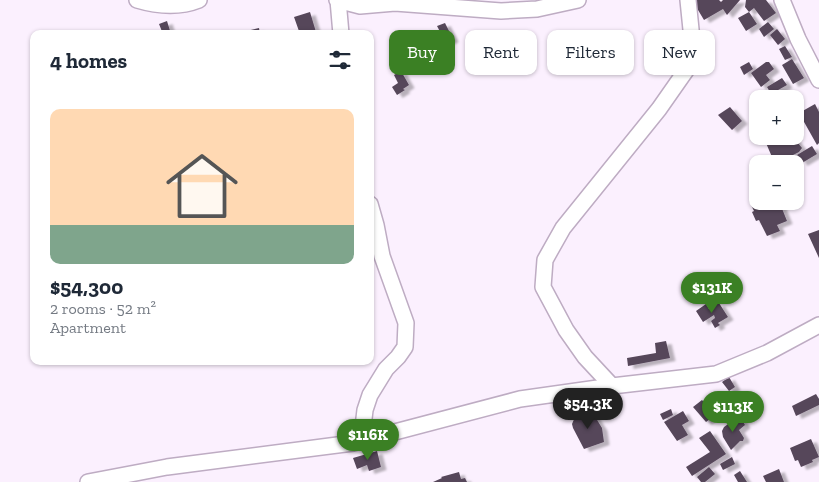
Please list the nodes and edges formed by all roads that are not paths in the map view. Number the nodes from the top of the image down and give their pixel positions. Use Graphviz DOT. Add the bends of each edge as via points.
graph roads {
  1 [pos="137,0"];
  2 [pos="199,0"];
  3 [pos="337,0"];
  4 [pos="578,0"];
  5 [pos="688,0"];
  6 [pos="782,0"];
  7 [pos="341,30"];
  8 [pos="819,80"];
  9 [pos="374,217"];
  10 [pos="819,325"];
  11 [pos="612,386"];
  12 [pos="353,443"];
  13 [pos="88,482"];
  1 -- 2 [label="street" via="155,6"];
  3 -- 4 [label="street" via="360,6 394,3 501,11"];
  3 -- 7 [label="street"];
  5 -- 11 [label="street" via="694,59 564,228 545,260 543,287 566,330"];
  6 -- 8 [label="street"];
  9 -- 12 [label="street" via="382,256 407,334 405,346 370,395 363,427"];
  10 -- 11 [label="street" via="767,354 716,374"];
  11 -- 12 [label="street" via="520,399"];
  12 -- 13 [label="street" via="167,467"];
}
